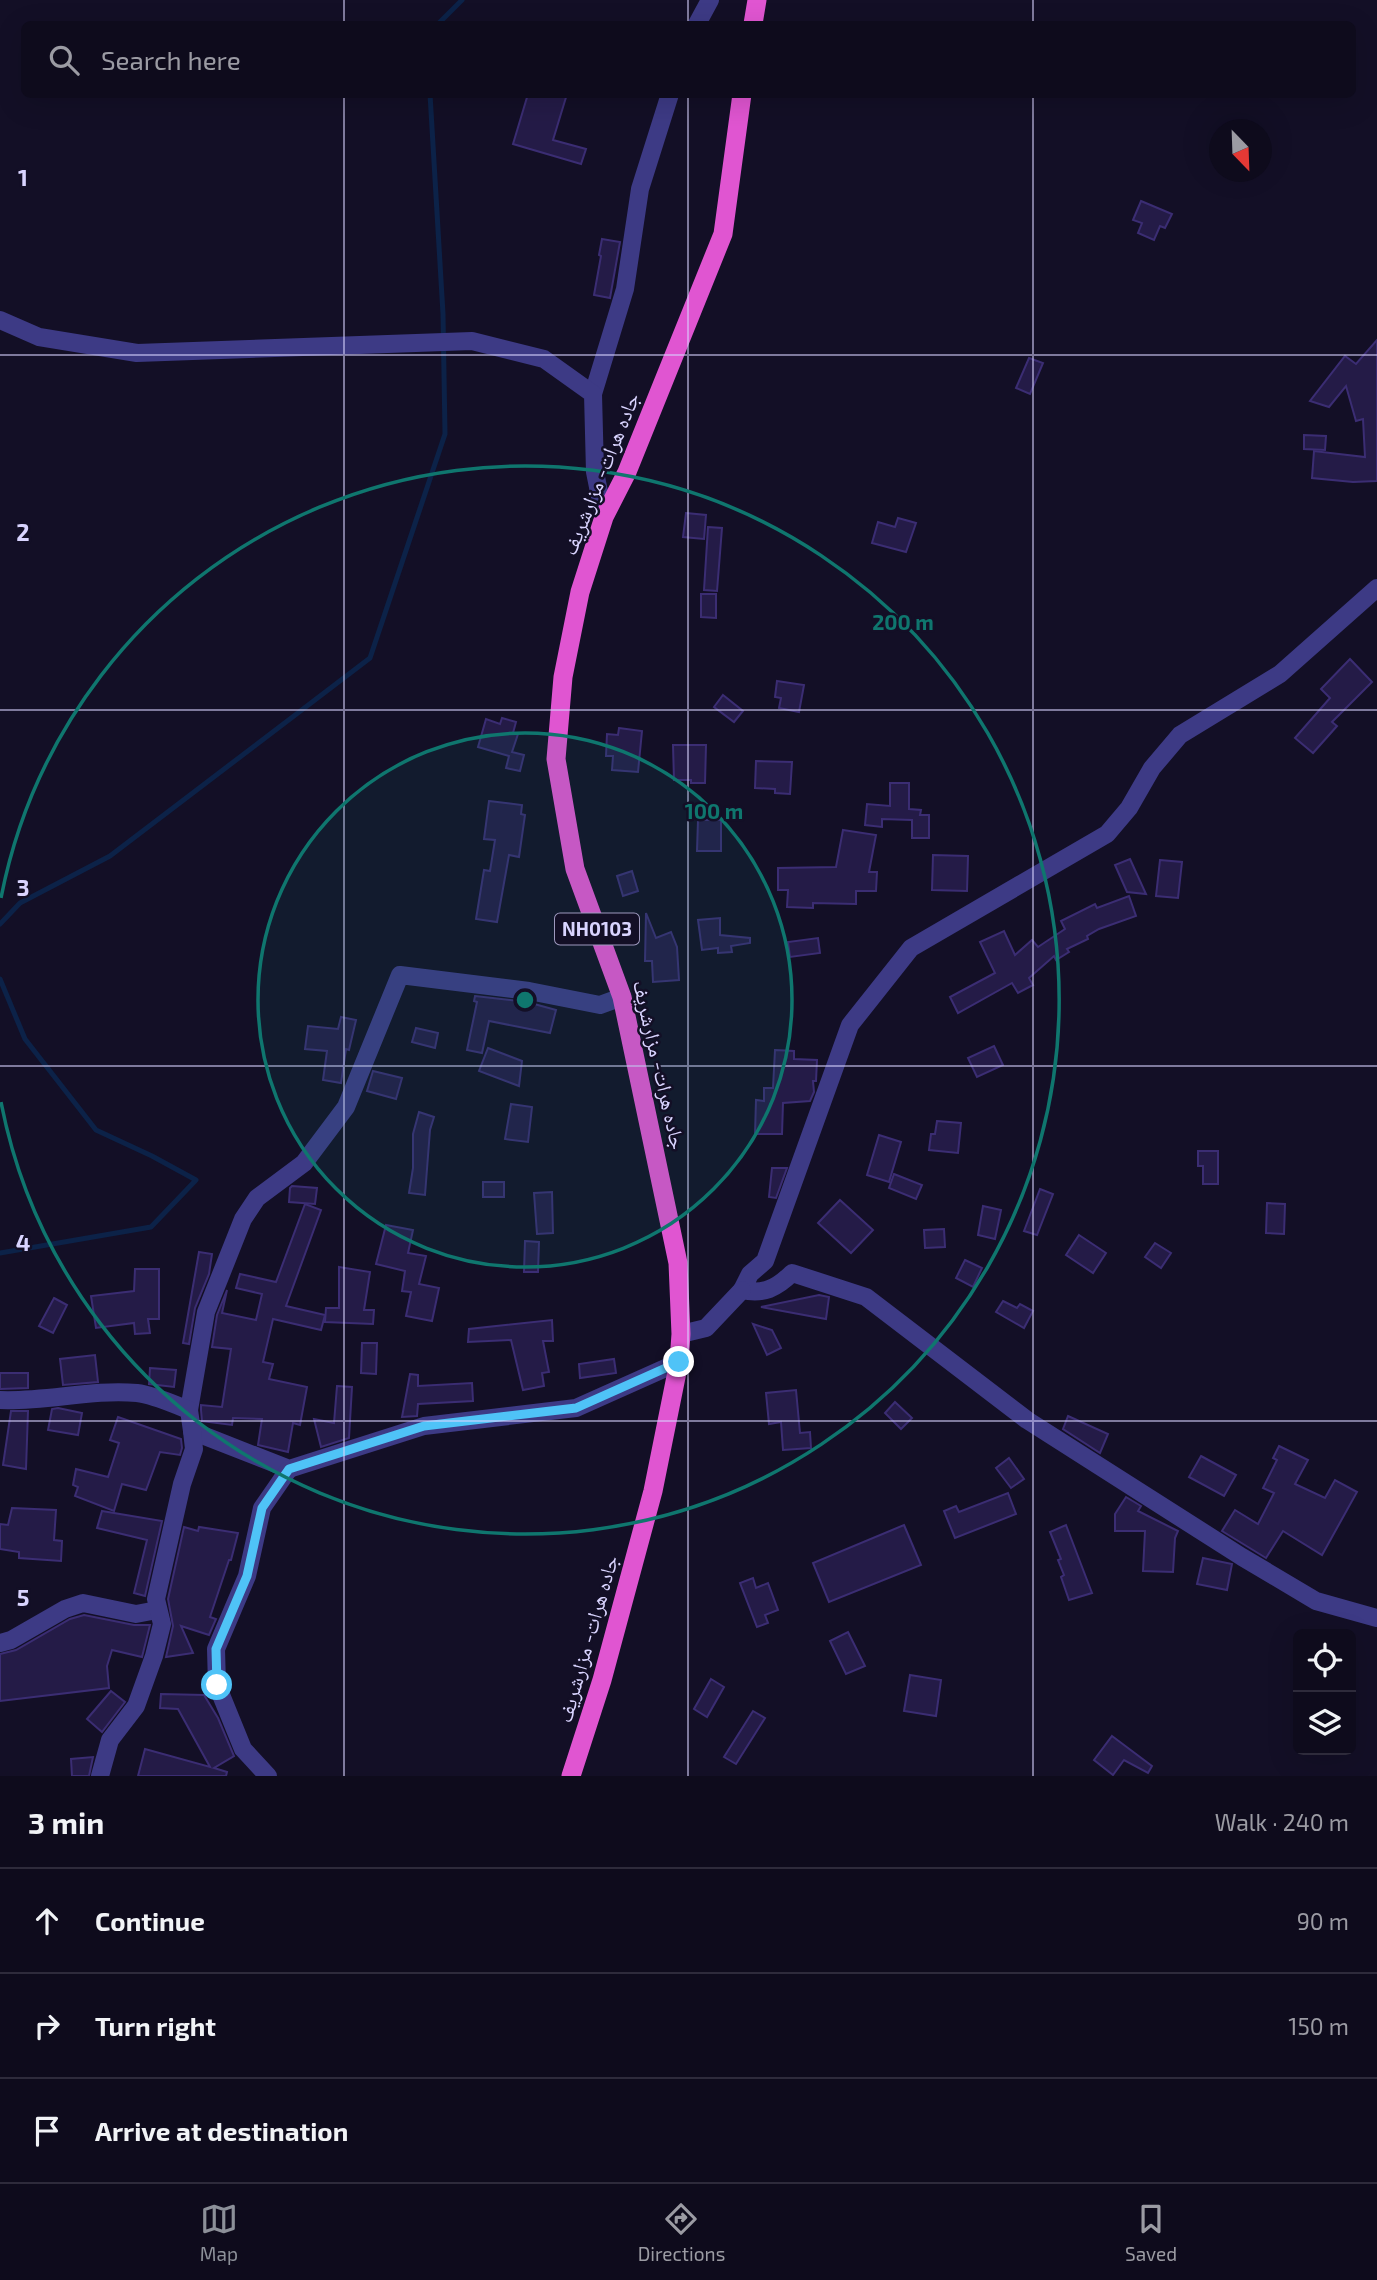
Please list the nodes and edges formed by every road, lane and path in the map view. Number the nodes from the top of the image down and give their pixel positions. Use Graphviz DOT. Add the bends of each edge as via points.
graph roads {
  1 [pos="710,0"];
  2 [pos="757,0"];
  3 [pos="699,21"];
  4 [pos="754,21"];
  5 [pos="669,98"];
  6 [pos="741,98"];
  7 [pos="0,320"];
  8 [pos="593,394"];
  9 [pos="604,517"];
  10 [pos="1377,588"];
  11 [pos="622,997"];
  12 [pos="742,1290"];
  13 [pos="681,1334"];
  14 [pos="679,1362"];
  15 [pos="0,1400"];
  16 [pos="189,1410"];
  17 [pos="192,1431"];
  18 [pos="289,1469"];
  19 [pos="157,1610"];
  20 [pos="1377,1618"];
  21 [pos="0,1643"];
  22 [pos="100,1776"];
  23 [pos="268,1776"];
  24 [pos="571,1776"];
  1 -- 3 [label="street"];
  2 -- 4 [label="highway"];
  5 -- 8 [label="street" via="639,189 625,289"];
  6 -- 9 [label="highway, جاده هرات- مزارشریف / NH0103" via="723,234 627,472"];
  7 -- 8 [label="street" via="39,337 137,353 472,341 544,359"];
  8 -- 9 [label="street" via="595,472"];
  9 -- 11 [label="highway, جاده هرات- مزارشریف / NH0103" via="580,592 563,677 556,759 575,869"];
  10 -- 12 [label="street" via="1280,674 1180,735 1107,834 911,948 850,1025 765,1261"];
  11 -- 13 [label="highway, جاده هرات- مزارشریف / NH0103" via="678,1263"];
  11 -- 16 [label="street" via="600,1005 400,975 346,1107 304,1163 257,1198 243,1219 206,1312"];
  12 -- 13 [label="street" via="706,1328"];
  12 -- 20 [label="street" via="758,1294 792,1273 866,1297 1027,1420 1242,1557 1316,1601"];
  13 -- 14 [label="highway, جاده هرات- مزارشریف / NH0103"];
  14 -- 18 [label="street" via="576,1408 424,1426"];
  14 -- 24 [label="highway, جاده هرات- مزارشریف / NH0103" via="653,1491"];
  15 -- 16 [label="street" via="140,1393"];
  16 -- 17 [label="street"];
  17 -- 18 [label="street"];
  17 -- 19 [label="street" via="194,1449 182,1483"];
  18 -- 23 [label="street" via="262,1508 247,1576 216,1649 217,1685 243,1749"];
  19 -- 21 [label="street" via="136,1614 83,1603"];
  19 -- 22 [label="street" via="162,1624 154,1656 136,1706 110,1741"];
}
